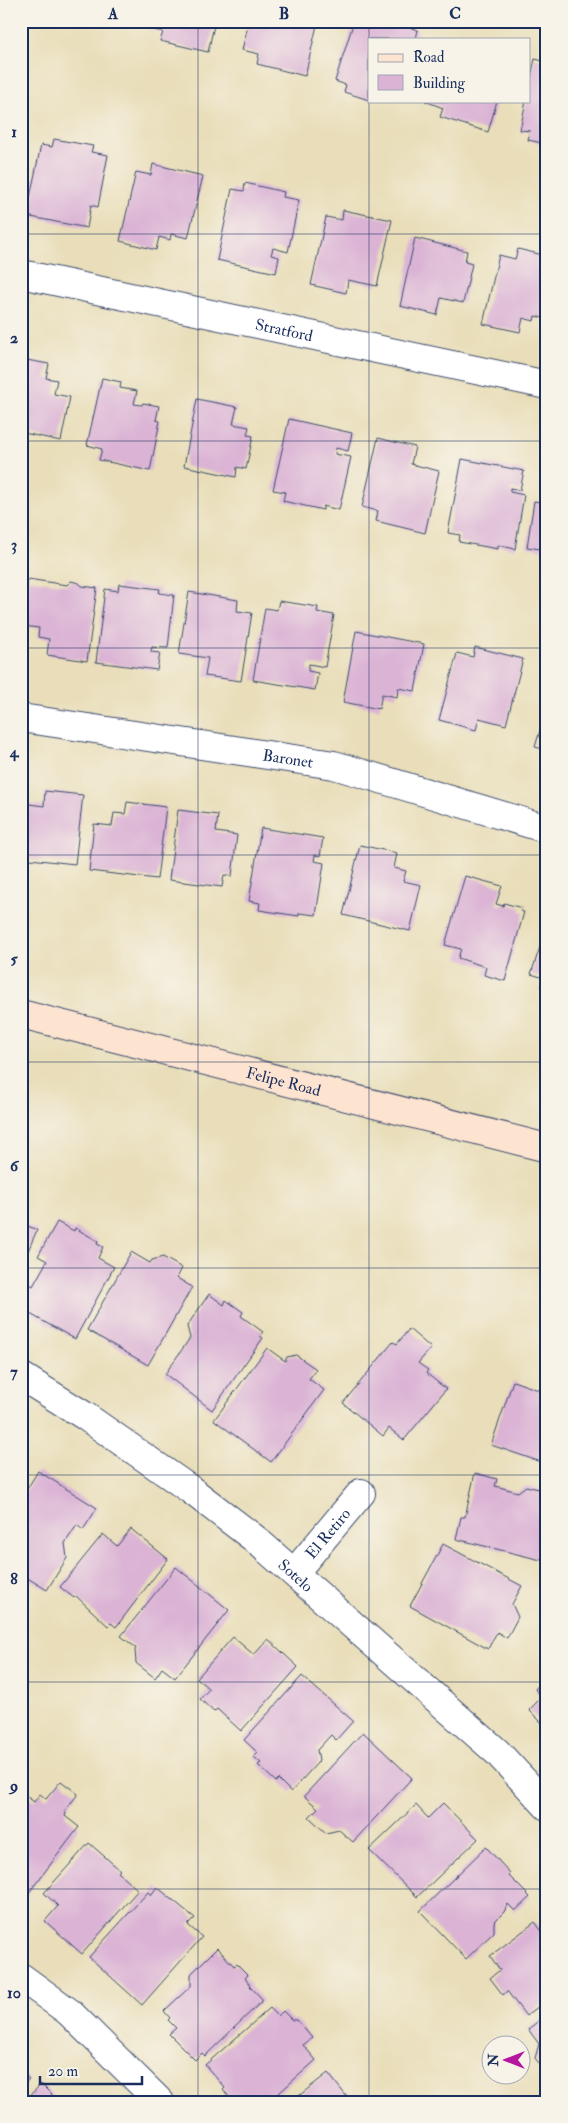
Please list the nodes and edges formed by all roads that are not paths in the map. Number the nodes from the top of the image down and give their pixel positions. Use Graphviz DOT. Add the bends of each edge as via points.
graph roads {
  1 [pos="21,274"];
  2 [pos="547,385"];
  3 [pos="21,718"];
  4 [pos="547,830"];
  5 [pos="21,1014"];
  6 [pos="547,1148"];
  7 [pos="21,1376"];
  8 [pos="362,1492"];
  9 [pos="294,1573"];
  10 [pos="547,1806"];
  11 [pos="21,1977"];
  12 [pos="160,2102"];
  1 -- 2 [label="street, Stratford"];
  3 -- 4 [label="street, Baronet" via="334,765"];
  5 -- 6 [label="main road, Felipe Road"];
  7 -- 9 [label="street, Sotelo" via="190,1490"];
  8 -- 9 [label="street, El Retiro"];
  9 -- 10 [label="street, Sotelo" via="497,1752"];
  11 -- 12 [label="street" via="69,2012"];
}
